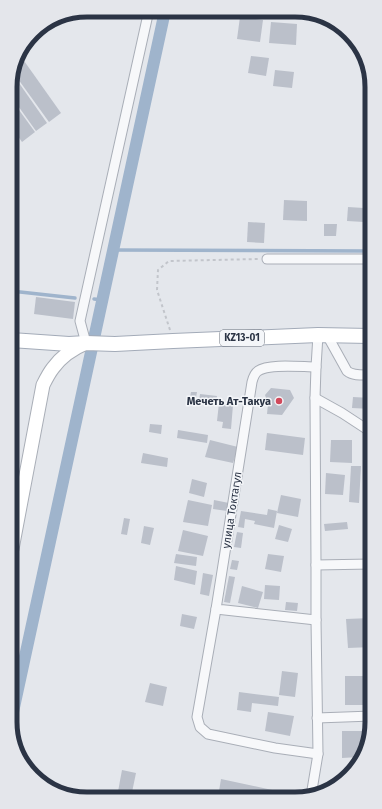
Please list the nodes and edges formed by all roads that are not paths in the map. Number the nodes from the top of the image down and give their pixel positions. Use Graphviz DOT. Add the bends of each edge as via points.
graph roads {
  1 [pos="147,17"];
  2 [pos="268,259"];
  3 [pos="365,259"];
  4 [pos="322,335"];
  5 [pos="365,336"];
  6 [pos="17,340"];
  7 [pos="86,343"];
  8 [pos="316,367"];
  9 [pos="365,375"];
  10 [pos="315,398"];
  11 [pos="365,428"];
  12 [pos="17,524"];
  13 [pos="365,564"];
  14 [pos="316,565"];
  15 [pos="216,609"];
  16 [pos="316,620"];
  17 [pos="365,716"];
  18 [pos="317,718"];
  19 [pos="318,754"];
  20 [pos="311,790"];
  1 -- 7 [label="street" via="80,321"];
  2 -- 3 [label="street"];
  4 -- 5 [label="main road, KZ13-01"];
  4 -- 7 [label="main road, KZ13-01"];
  4 -- 8 [label="street"];
  4 -- 9 [label="street" via="347,371"];
  6 -- 7 [label="main road, KZ13-01"];
  7 -- 12 [label="main road" via="71,351 52,368 44,385"];
  8 -- 10 [label="street"];
  8 -- 15 [label="street, улица Токтагул" via="272,367 258,371 254,376"];
  10 -- 11 [label="street"];
  10 -- 14 [label="street"];
  13 -- 14 [label="street"];
  14 -- 16 [label="street"];
  15 -- 16 [label="street"];
  15 -- 19 [label="street" via="197,717 200,727 208,734"];
  16 -- 18 [label="street"];
  17 -- 18 [label="street"];
  18 -- 19 [label="street"];
  19 -- 20 [label="street"];
}
